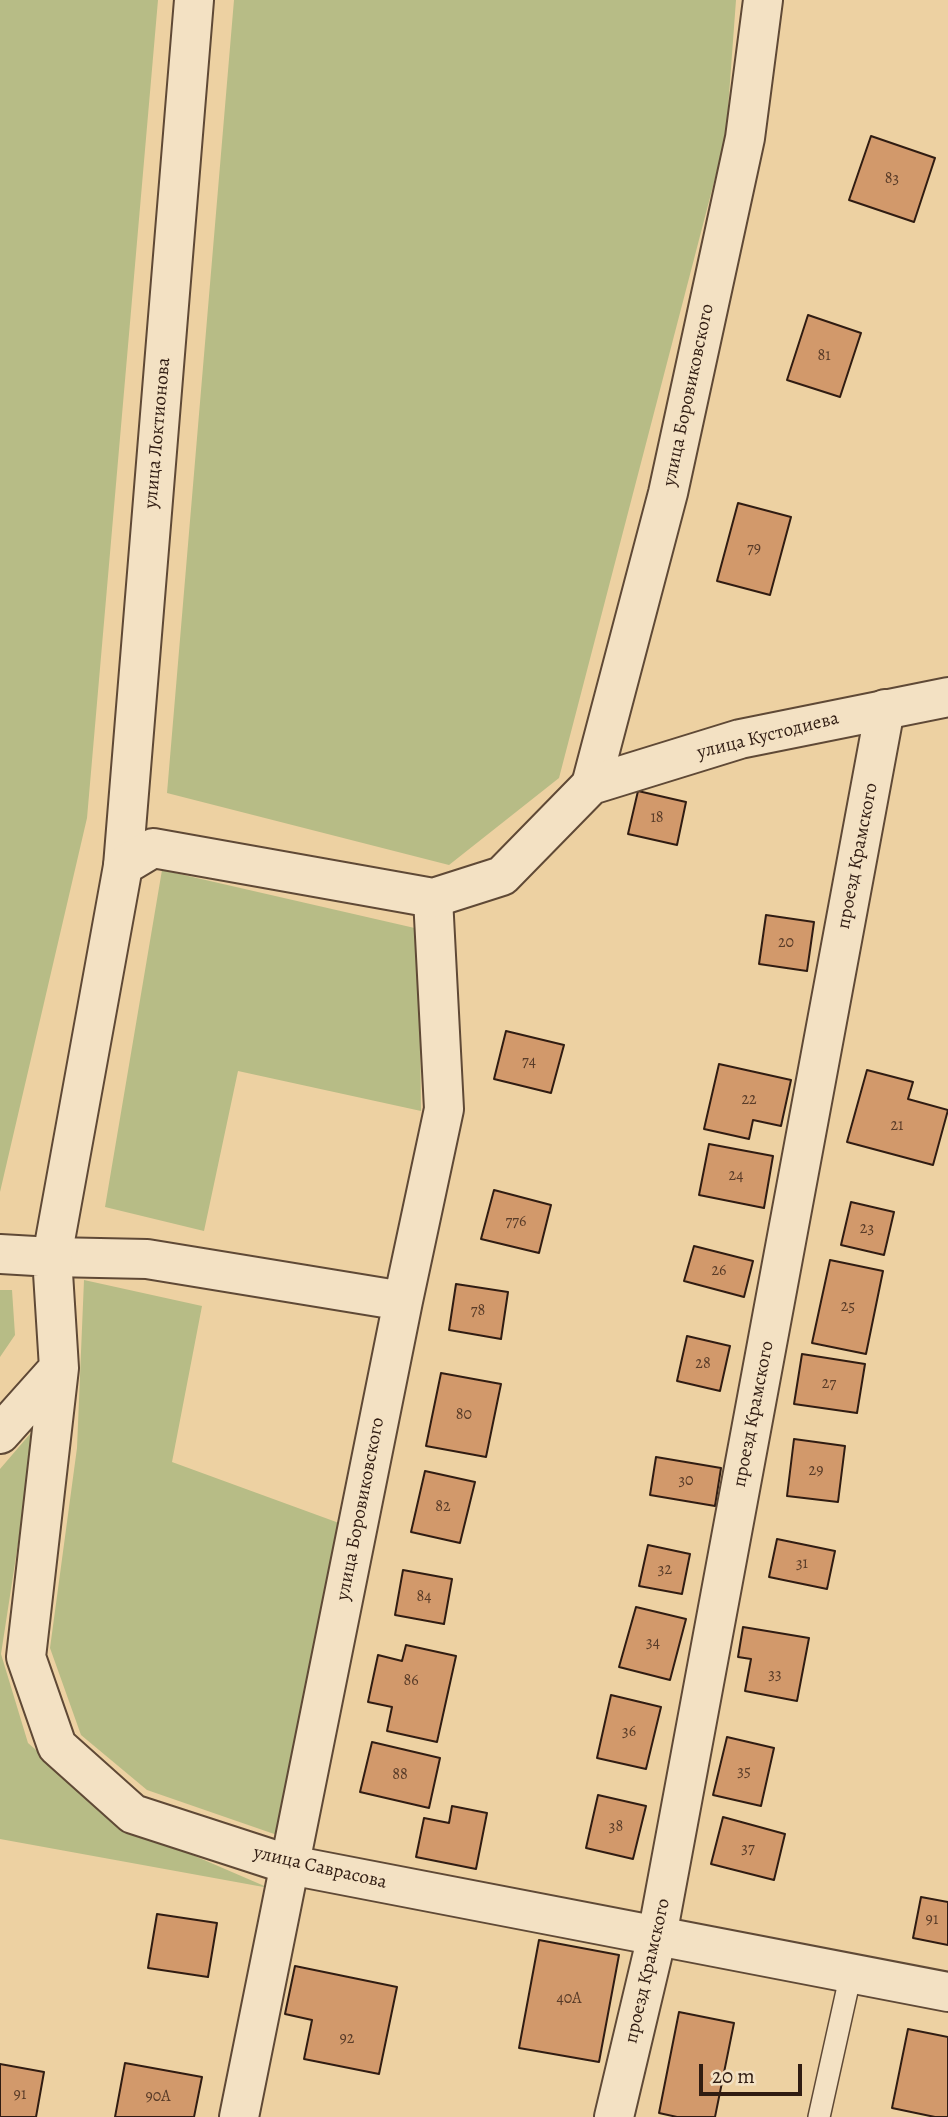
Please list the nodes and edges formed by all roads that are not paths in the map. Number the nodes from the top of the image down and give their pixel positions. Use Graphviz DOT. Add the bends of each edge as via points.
graph roads {
  1 [pos="194,0"];
  2 [pos="763,0"];
  3 [pos="948,697"];
  4 [pos="885,709"];
  5 [pos="591,785"];
  6 [pos="123,866"];
  7 [pos="433,898"];
  8 [pos="0,1254"];
  9 [pos="52,1257"];
  10 [pos="403,1301"];
  11 [pos="59,1368"];
  12 [pos="0,1434"];
  13 [pos="290,1865"];
  14 [pos="657,1936"];
  15 [pos="851,1973"];
  16 [pos="948,1992"];
  17 [pos="239,2117"];
  18 [pos="614,2117"];
  19 [pos="819,2117"];
  1 -- 6 [label="street, улица Локтионова"];
  2 -- 5 [label="street, улица Боровиковского" via="746,138 668,493"];
  3 -- 4 [label="street, улица Кустодиева"];
  4 -- 5 [label="street, улица Кустодиева" via="740,739"];
  4 -- 14 [label="street, проезд Крамского"];
  5 -- 7 [label="street" via="502,876"];
  6 -- 7 [label="street" via="153,848"];
  6 -- 9 [label="street, улица Локтионова"];
  7 -- 10 [label="street, улица Боровиковского" via="444,1109"];
  8 -- 9 [label="street"];
  9 -- 10 [label="street" via="147,1259"];
  9 -- 11 [label="street, улица Саврасова"];
  10 -- 13 [label="street, улица Боровиковского"];
  11 -- 12 [label="street"];
  11 -- 13 [label="street, улица Саврасова" via="26,1657 57,1746 133,1814"];
  13 -- 14 [label="street, улица Саврасова"];
  13 -- 17 [label="street, улица Боровиковского"];
  14 -- 15 [label="street, улица Саврасова"];
  14 -- 18 [label="street, проезд Крамского"];
  15 -- 16 [label="street, улица Саврасова"];
  15 -- 19 [label="lane"];
}
